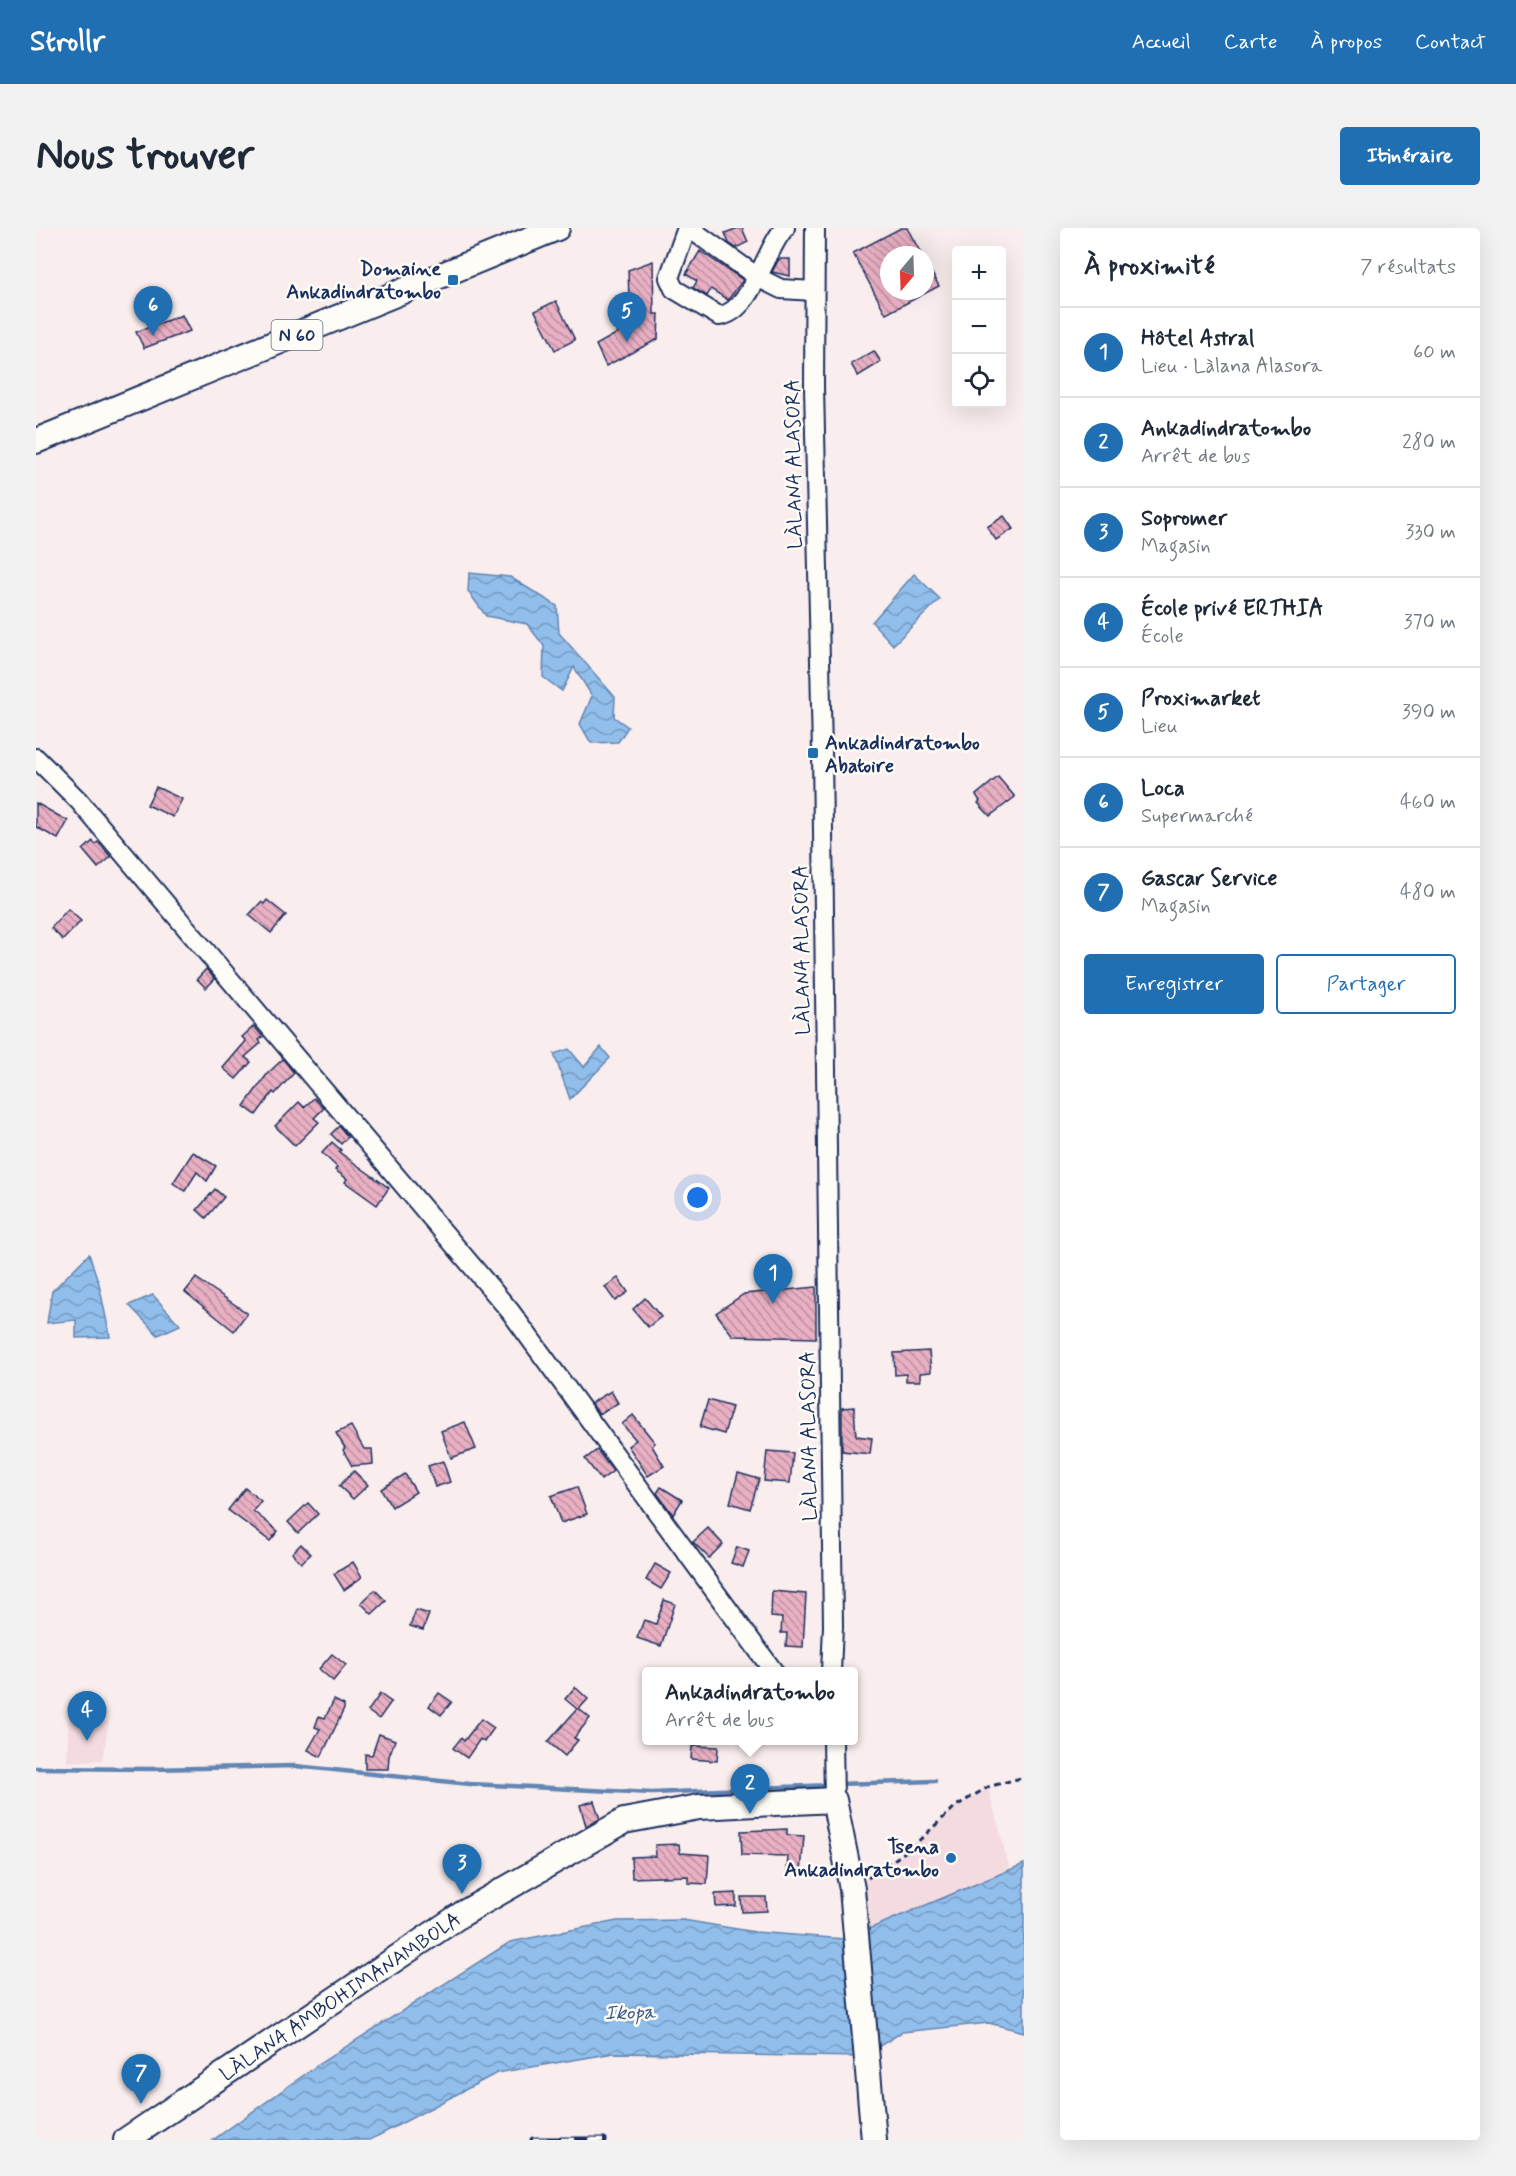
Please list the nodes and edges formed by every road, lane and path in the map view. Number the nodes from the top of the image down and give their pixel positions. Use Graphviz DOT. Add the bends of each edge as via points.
graph roads {
  1 [pos="556,228"];
  2 [pos="688,228"];
  3 [pos="785,228"];
  4 [pos="815,228"];
  5 [pos="759,278"];
  6 [pos="814,291"];
  7 [pos="36,441"];
  8 [pos="36,758"];
  9 [pos="771,1667"];
  10 [pos="831,1667"];
  11 [pos="830,1745"];
  12 [pos="1024,1777"];
  13 [pos="834,1800"];
  14 [pos="853,1898"];
  15 [pos="126,2140"];
  16 [pos="874,2140"];
  1 -- 7 [label="main road, N 60"];
  2 -- 5 [label="street"];
  2 -- 5 [label="street" via="669,278 674,289 715,315 725,315"];
  3 -- 5 [label="street"];
  4 -- 6 [label="street, LÀLANA ALASORA"];
  5 -- 6 [label="street" via="781,288"];
  6 -- 10 [label="street, LÀLANA ALASORA"];
  8 -- 9 [label="street" via="79,801 510,1311"];
  11 -- 13 [label="street"];
  12 -- 14 [label="path" via="988,1787 956,1806"];
  13 -- 14 [label="main road"];
  13 -- 15 [label="main road, LÀLANA AMBOHIMANAMBOLA" via="699,1807 624,1821 462,1914"];
  14 -- 16 [label="main road"];
}
